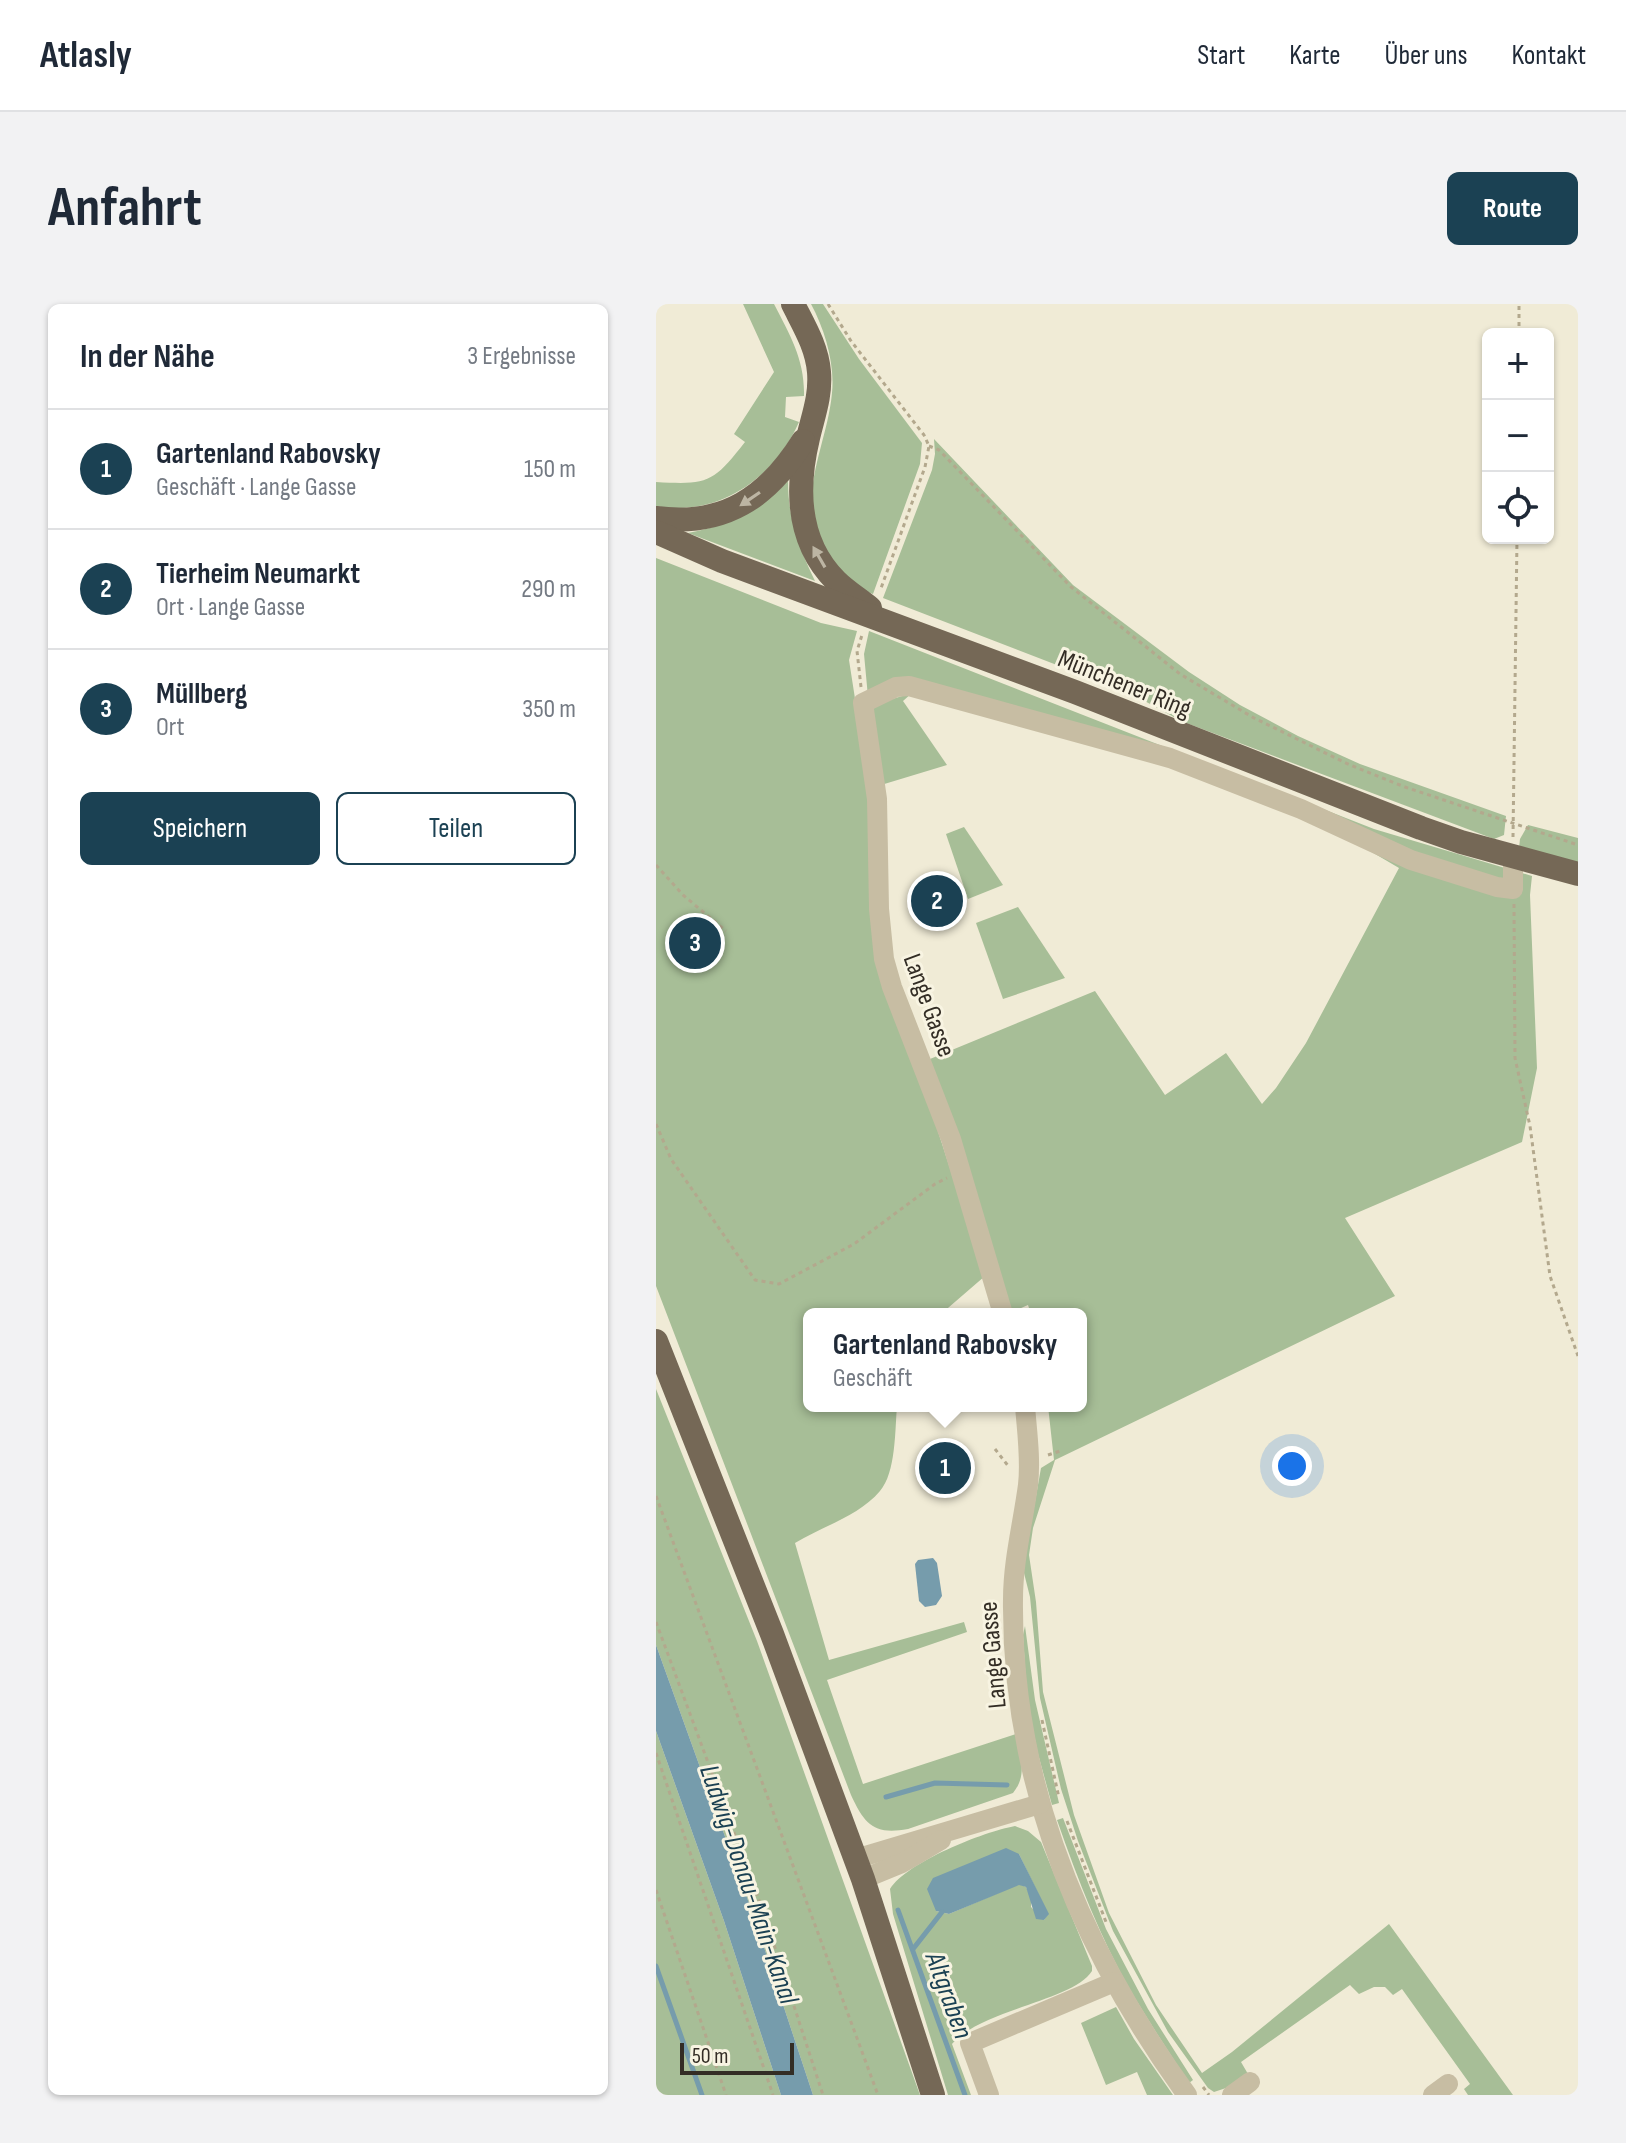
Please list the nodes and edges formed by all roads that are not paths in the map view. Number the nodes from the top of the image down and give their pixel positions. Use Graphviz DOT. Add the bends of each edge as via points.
graph roads {
  1 [pos="793,304"];
  2 [pos="809,430"];
  3 [pos="656,518"];
  4 [pos="656,532"];
  5 [pos="656,542"];
  6 [pos="722,561"];
  7 [pos="891,623"];
  8 [pos="1513,857"];
  9 [pos="1578,874"];
  10 [pos="1001,1308"];
  11 [pos="656,1341"];
  12 [pos="1026,1412"];
  13 [pos="1040,1804"];
  14 [pos="859,1869"];
  15 [pos="1114,1982"];
  16 [pos="1250,2082"];
  17 [pos="933,2095"];
  18 [pos="989,2095"];
  19 [pos="1187,2095"];
  20 [pos="1232,2095"];
  1 -- 2 [label="main road" via="813,344 819,372 818,402"];
  2 -- 3 [label="main road, one-way" via="778,477 738,507 703,518"];
  7 -- 2 [label="main road, one-way" via="837,583 810,540 800,493"];
  4 -- 6 [label="main road, Münchener Ring"];
  5 -- 6 [label="main road"];
  6 -- 7 [label="main road, Münchener Ring"];
  7 -- 8 [label="main road, Münchener Ring" via="1421,828"];
  8 -- 9 [label="main road, Münchener Ring"];
  8 -- 10 [label="street, Lange Gasse" via="1513,889 1497,887 1411,860 1301,809 1170,758 909,686 863,703 877,799 884,959 938,1102"];
  11 -- 14 [label="main road"];
  12 -- 13 [label="street, Lange Gasse" via="1028,1483 1013,1577 1013,1627 1019,1693"];
  13 -- 14 [label="street" via="965,1825 918,1854"];
  13 -- 15 [label="street, Lange Gasse" via="1076,1903"];
  14 -- 17 [label="main road"];
  15 -- 18 [label="street" via="970,2043"];
  15 -- 19 [label="street, Lange Gasse"];
  16 -- 20 [label="street"];
}
